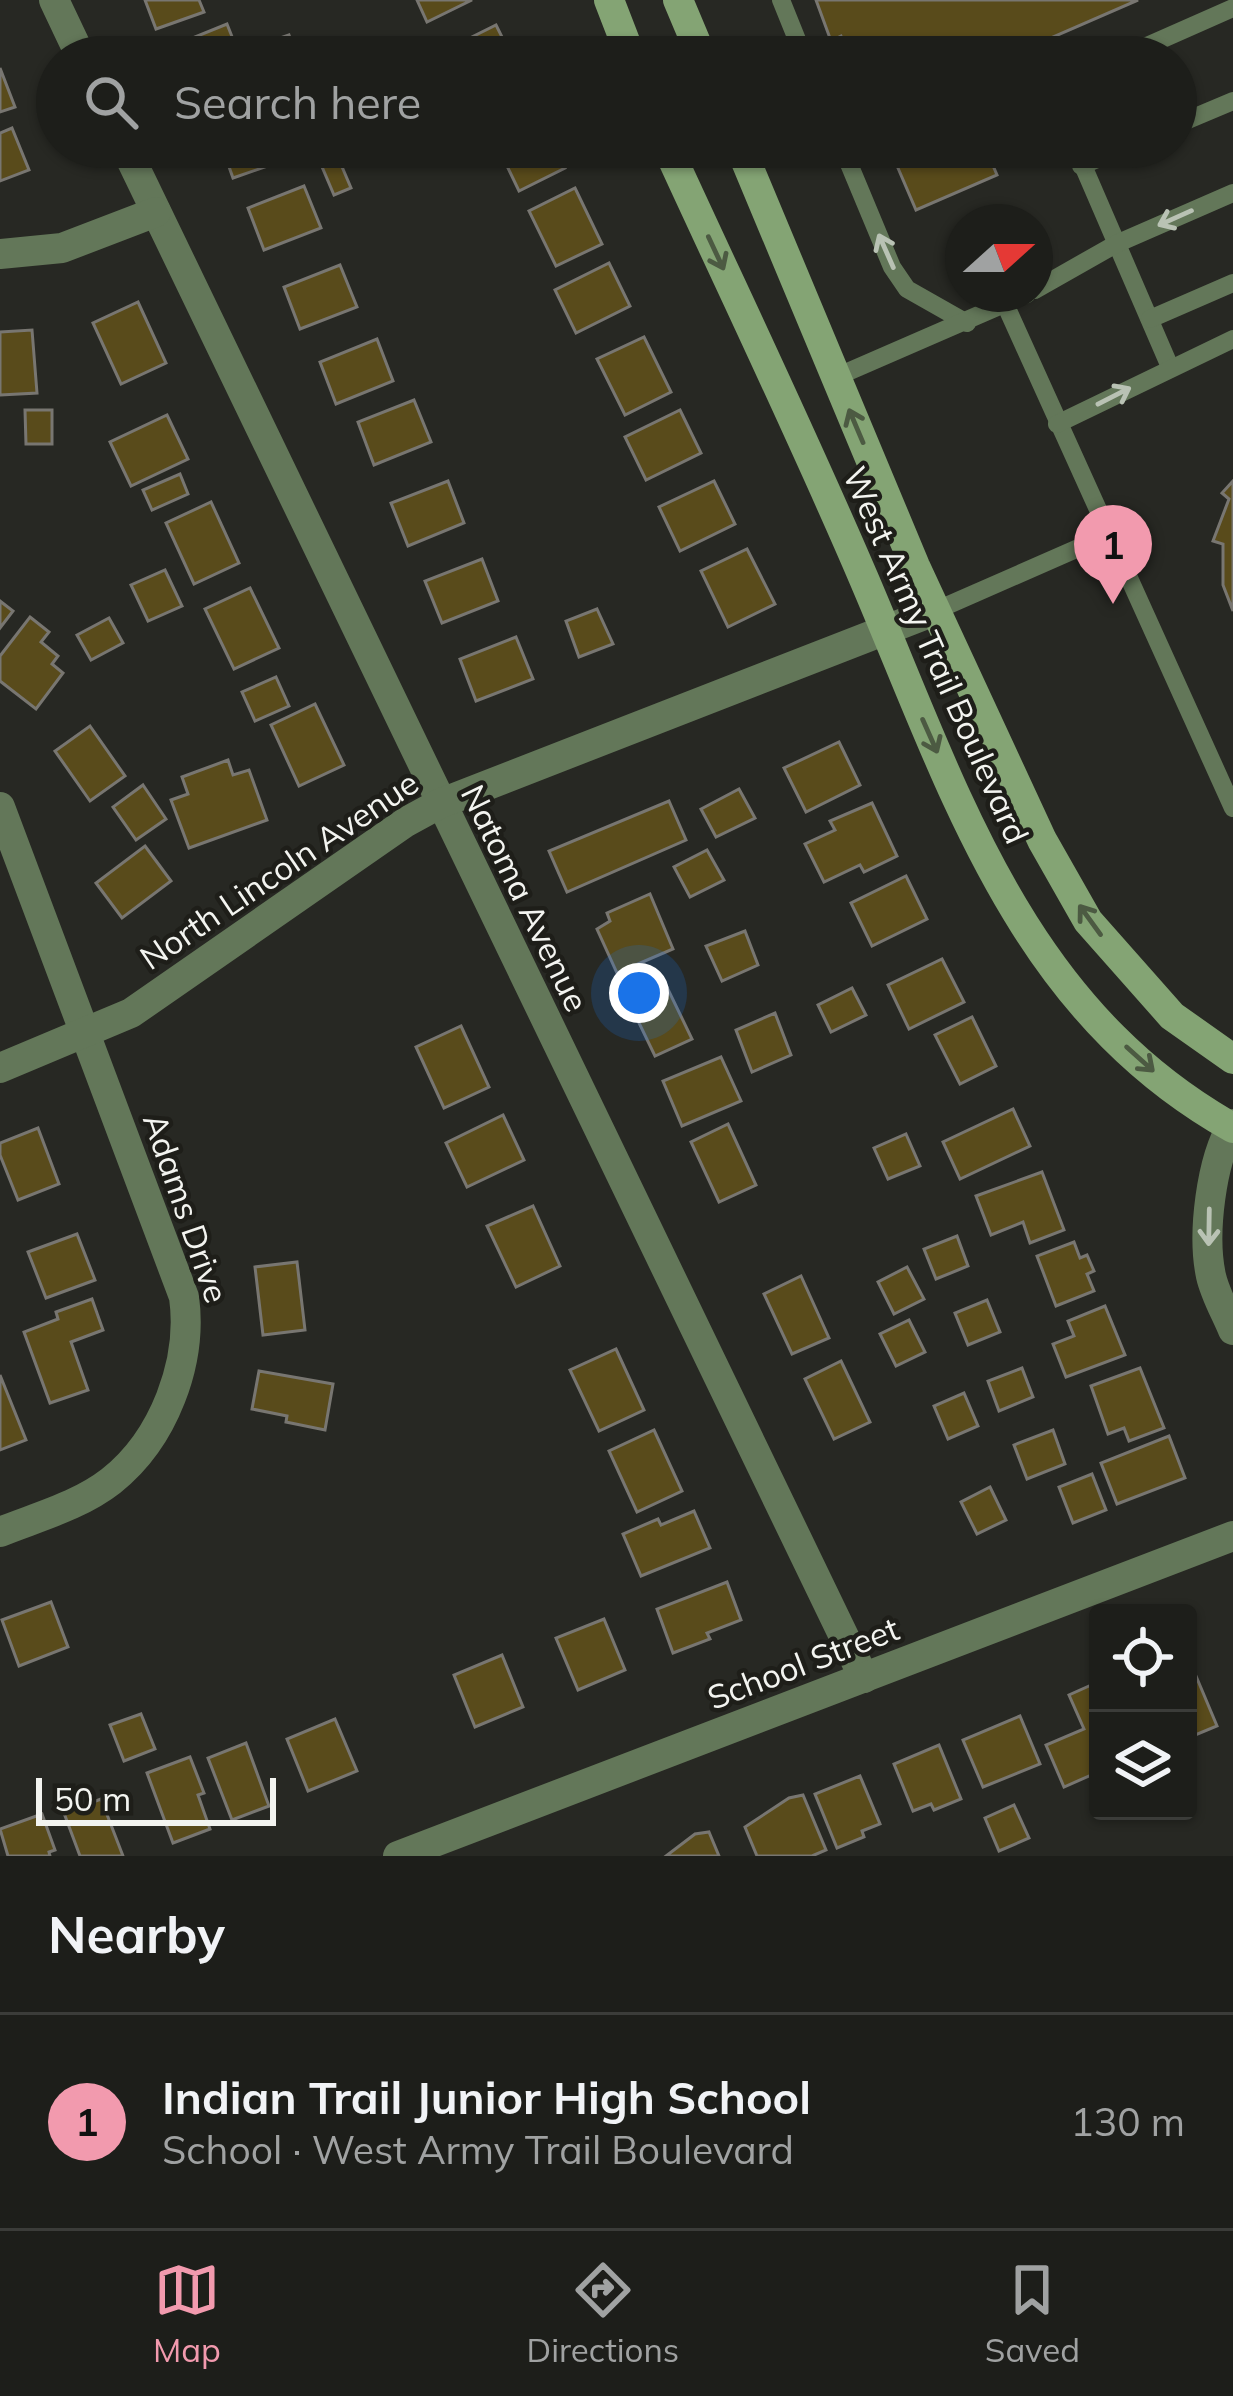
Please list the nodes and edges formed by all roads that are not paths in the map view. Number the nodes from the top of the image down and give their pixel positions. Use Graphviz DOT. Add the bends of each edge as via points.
graph roads {
  1 [pos="54,0"];
  2 [pos="609,0"];
  3 [pos="678,0"];
  4 [pos="781,0"];
  5 [pos="1233,8"];
  6 [pos="71,36"];
  7 [pos="623,36"];
  8 [pos="688,36"];
  9 [pos="796,36"];
  10 [pos="1170,36"];
  11 [pos="1233,100"];
  12 [pos="1197,116"];
  13 [pos="135,168"];
  14 [pos="676,168"];
  15 [pos="749,168"];
  16 [pos="851,168"];
  17 [pos="1083,168"];
  18 [pos="1233,193"];
  19 [pos="156,212"];
  20 [pos="1116,244"];
  21 [pos="0,254"];
  22 [pos="1053,280"];
  23 [pos="1233,284"];
  24 [pos="991,312"];
  25 [pos="1009,312"];
  26 [pos="1150,319"];
  27 [pos="967,322"];
  28 [pos="1233,340"];
  29 [pos="1170,367"];
  30 [pos="836,377"];
  31 [pos="1057,424"];
  32 [pos="1108,535"];
  33 [pos="937,610"];
  34 [pos="884,628"];
  35 [pos="440,804"];
  36 [pos="0,807"];
  37 [pos="1233,808"];
  38 [pos="86,1034"];
  39 [pos="1233,1059"];
  40 [pos="0,1067"];
  41 [pos="1232,1126"];
  42 [pos="1233,1330"];
  43 [pos="0,1532"];
  44 [pos="1233,1535"];
  45 [pos="864,1678"];
  46 [pos="398,1856"];
  1 -- 6 [label="street"];
  2 -- 7 [label="main road"];
  3 -- 8 [label="main road"];
  4 -- 9 [label="lane"];
  5 -- 10 [label="lane"];
  11 -- 12 [label="lane"];
  13 -- 19 [label="street, Natoma Avenue"];
  14 -- 34 [label="main road, West Army Trail Boulevard, one-way"];
  15 -- 30 [label="main road, West Army Trail Boulevard"];
  27 -- 16 [label="lane, one-way" via="907,290"];
  17 -- 20 [label="lane"];
  18 -- 20 [label="lane, one-way"];
  19 -- 21 [label="street" via="62,248"];
  19 -- 35 [label="street, Natoma Avenue"];
  20 -- 22 [label="lane"];
  20 -- 26 [label="lane"];
  23 -- 26 [label="lane"];
  24 -- 27 [label="lane"];
  25 -- 31 [label="lane"];
  26 -- 29 [label="lane"];
  27 -- 30 [label="lane"];
  28 -- 29 [label="lane"];
  31 -- 29 [label="lane, one-way"];
  33 -- 30 [label="main road, West Army Trail Boulevard, one-way"];
  31 -- 32 [label="lane"];
  32 -- 33 [label="lane"];
  32 -- 37 [label="lane"];
  33 -- 34 [label="street, North Lincoln Avenue"];
  39 -- 33 [label="main road, West Army Trail Boulevard, one-way" via="1172,1016 1088,921 1042,840"];
  34 -- 35 [label="street, North Lincoln Avenue"];
  34 -- 41 [label="main road, West Army Trail Boulevard, one-way" via="1013,912 1081,1005 1171,1087"];
  35 -- 38 [label="street, North Lincoln Avenue" via="130,1013"];
  35 -- 45 [label="street, Natoma Avenue"];
  36 -- 38 [label="street, Adams Drive"];
  38 -- 40 [label="street, North Lincoln Avenue"];
  38 -- 43 [label="street, Adams Drive" via="184,1297 184,1362 148,1440 113,1480"];
  41 -- 42 [label="street, West Army Trail Boulevard, one-way" via="1208,1228 1211,1277"];
  44 -- 45 [label="street, School Street"];
  45 -- 46 [label="street, School Street"];
}
